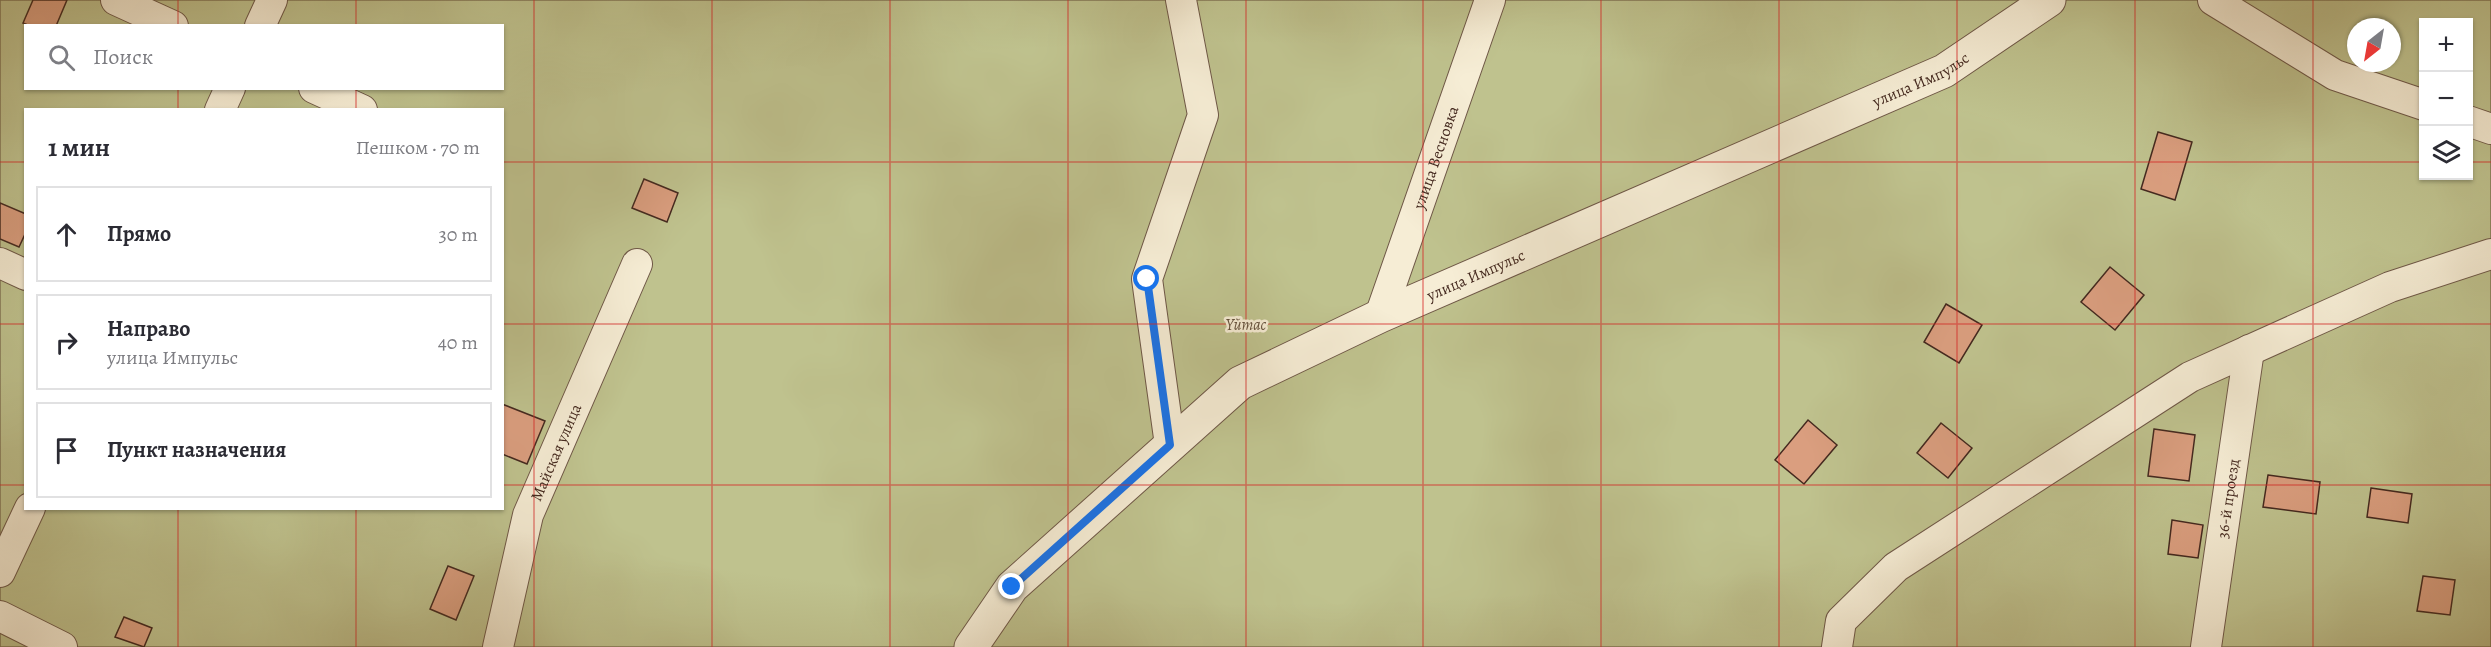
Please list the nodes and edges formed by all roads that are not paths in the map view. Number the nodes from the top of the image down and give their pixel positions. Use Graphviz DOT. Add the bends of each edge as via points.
graph roads {
  1 [pos="116,0"];
  2 [pos="272,0"];
  3 [pos="1181,0"];
  4 [pos="1490,0"];
  5 [pos="2049,0"];
  6 [pos="2213,0"];
  7 [pos="169,24"];
  8 [pos="261,24"];
  9 [pos="229,90"];
  10 [pos="319,90"];
  11 [pos="2419,103"];
  12 [pos="221,108"];
  13 [pos="358,108"];
  14 [pos="2473,122"];
  15 [pos="2491,129"];
  16 [pos="2491,254"];
  17 [pos="0,263"];
  18 [pos="637,264"];
  19 [pos="24,274"];
  20 [pos="1380,316"];
  21 [pos="2249,350"];
  22 [pos="1170,445"];
  23 [pos="29,510"];
  24 [pos="0,572"];
  25 [pos="0,616"];
  26 [pos="62,647"];
  27 [pos="498,647"];
  28 [pos="971,647"];
  29 [pos="1837,647"];
  30 [pos="2206,647"];
  1 -- 7 [label="street"];
  2 -- 8 [label="street"];
  3 -- 22 [label="street" via="1203,115 1147,279"];
  4 -- 20 [label="street, улица Весновка"];
  5 -- 20 [label="street, улица Импульс" via="1944,71"];
  6 -- 11 [label="street" via="2335,75"];
  9 -- 12 [label="street"];
  10 -- 13 [label="street"];
  14 -- 15 [label="street"];
  16 -- 21 [label="street" via="2390,287"];
  17 -- 19 [label="street"];
  18 -- 27 [label="street, Майская улица" via="528,515"];
  20 -- 22 [label="street, улица Импульс" via="1240,383"];
  21 -- 29 [label="street" via="2190,377 1896,567 1841,621"];
  21 -- 30 [label="street, 36-й проезд"];
  22 -- 28 [label="street, улица Импульс" via="1012,587"];
  23 -- 24 [label="street"];
  25 -- 26 [label="street"];
}
